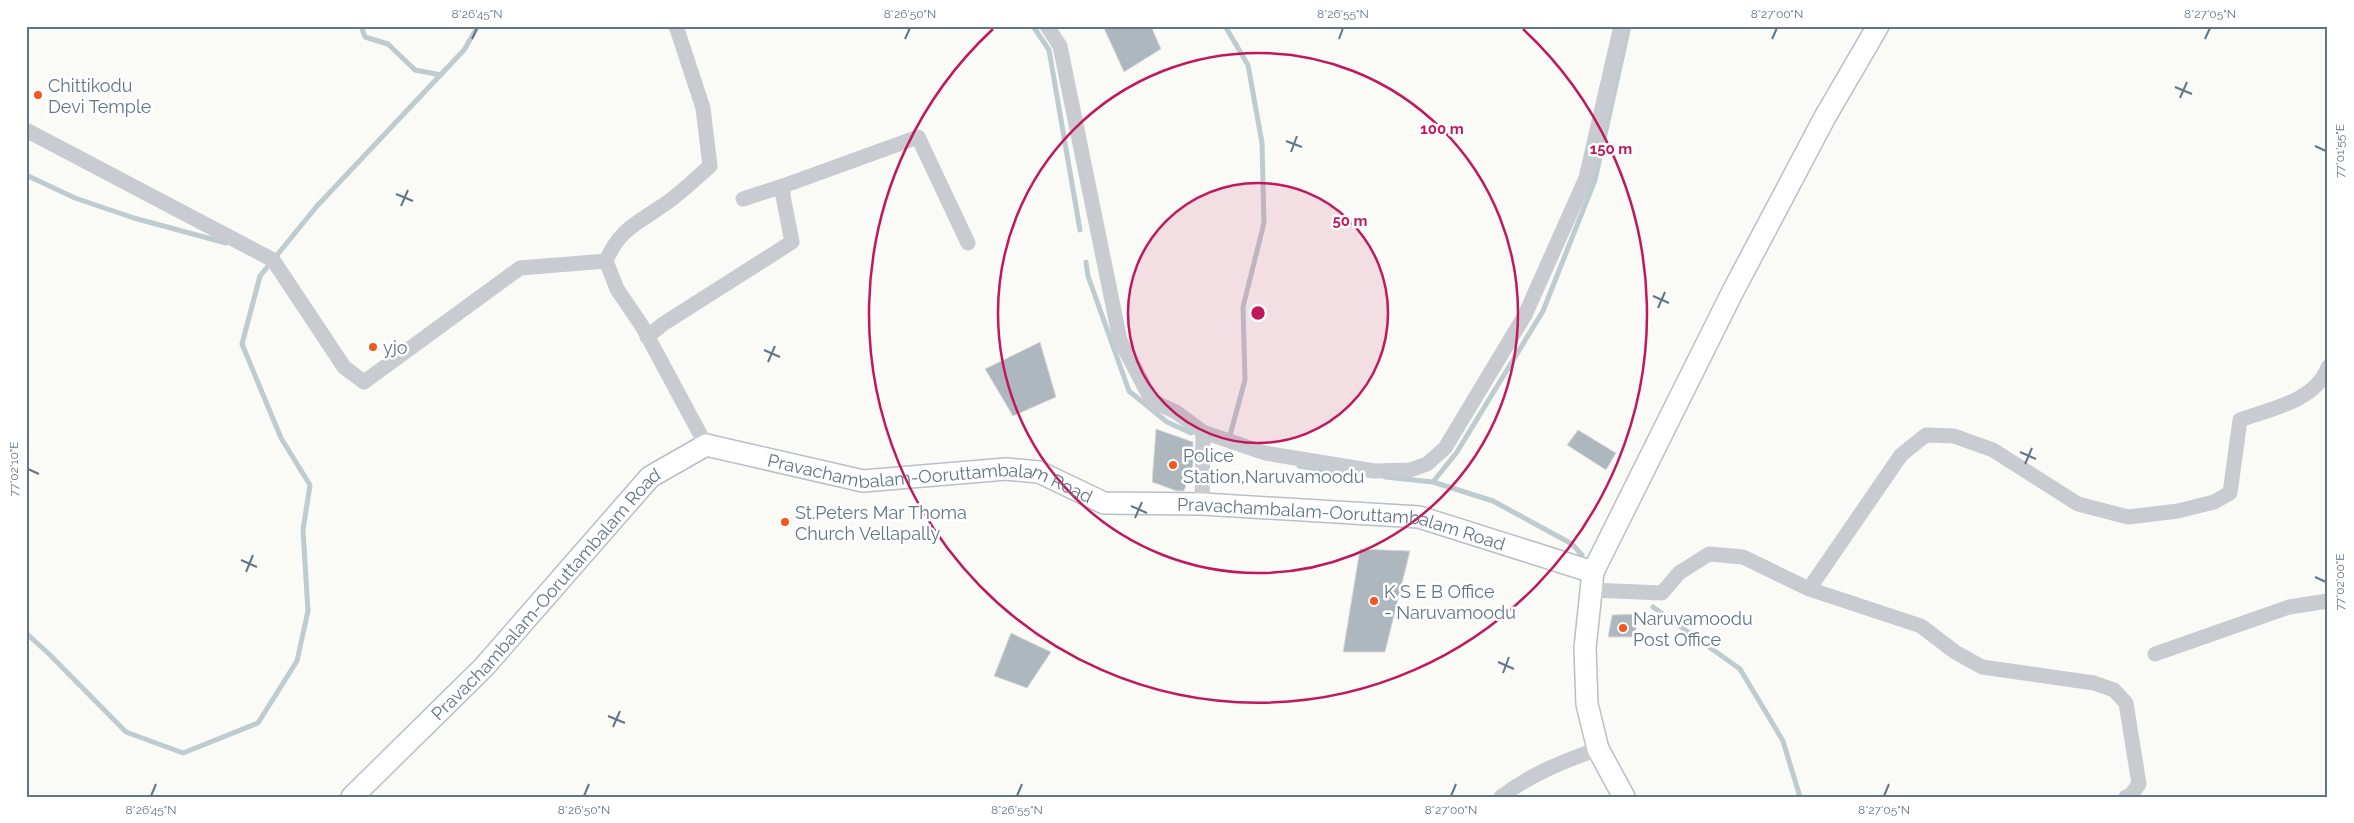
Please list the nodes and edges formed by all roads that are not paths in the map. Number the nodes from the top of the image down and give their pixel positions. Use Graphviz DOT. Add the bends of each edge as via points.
graph roads {
  1 [pos="676,26"];
  2 [pos="1047,26"];
  3 [pos="1621,26"];
  4 [pos="1878,26"];
  5 [pos="26,130"];
  6 [pos="783,186"];
  7 [pos="743,199"];
  8 [pos="968,243"];
  9 [pos="606,261"];
  10 [pos="647,337"];
  11 [pos="2328,367"];
  12 [pos="1202,432"];
  13 [pos="706,445"];
  14 [pos="1202,504"];
  15 [pos="1592,581"];
  16 [pos="1809,589"];
  17 [pos="2328,601"];
  18 [pos="2155,654"];
  19 [pos="1598,749"];
  20 [pos="352,797"];
  21 [pos="1501,797"];
  22 [pos="1624,797"];
  23 [pos="2126,797"];
  1 -- 9 [label="street" via="703,108 710,166 663,206 627,228"];
  2 -- 12 [label="street" via="1060,46 1120,340 1152,400 1176,412"];
  3 -- 12 [label="street" via="1586,178 1525,315 1445,448 1427,464 1410,470 1374,471 1265,453"];
  4 -- 15 [label="street" via="1732,293"];
  5 -- 9 [label="street" via="273,260 344,367 364,382 520,268"];
  6 -- 7 [label="street"];
  6 -- 8 [label="street" via="918,137"];
  6 -- 10 [label="street" via="792,242"];
  9 -- 10 [label="street" via="617,289"];
  10 -- 13 [label="street"];
  11 -- 16 [label="street" via="2324,378 2308,394 2240,420 2230,492 2214,502 2178,511 2128,517 2078,504 1992,450 1954,436 1926,434 1901,454"];
  12 -- 14 [label="street"];
  13 -- 14 [label="street, Pravachambalam-Ooruttambalam Road" via="863,482 1006,469 1039,472 1104,503"];
  13 -- 20 [label="street, Pravachambalam-Ooruttambalam Road" via="650,478 484,667"];
  14 -- 15 [label="street, Pravachambalam-Ooruttambalam Road" via="1419,517"];
  15 -- 16 [label="street" via="1662,593 1679,573 1709,554 1743,557"];
  15 -- 19 [label="street" via="1585,648 1587,704"];
  16 -- 23 [label="street" via="1921,626 1955,652 1982,667 2094,683 2114,690 2126,704 2139,784"];
  17 -- 18 [label="street" via="2289,607"];
  19 -- 21 [label="street" via="1560,762"];
  19 -- 22 [label="street"];
}
